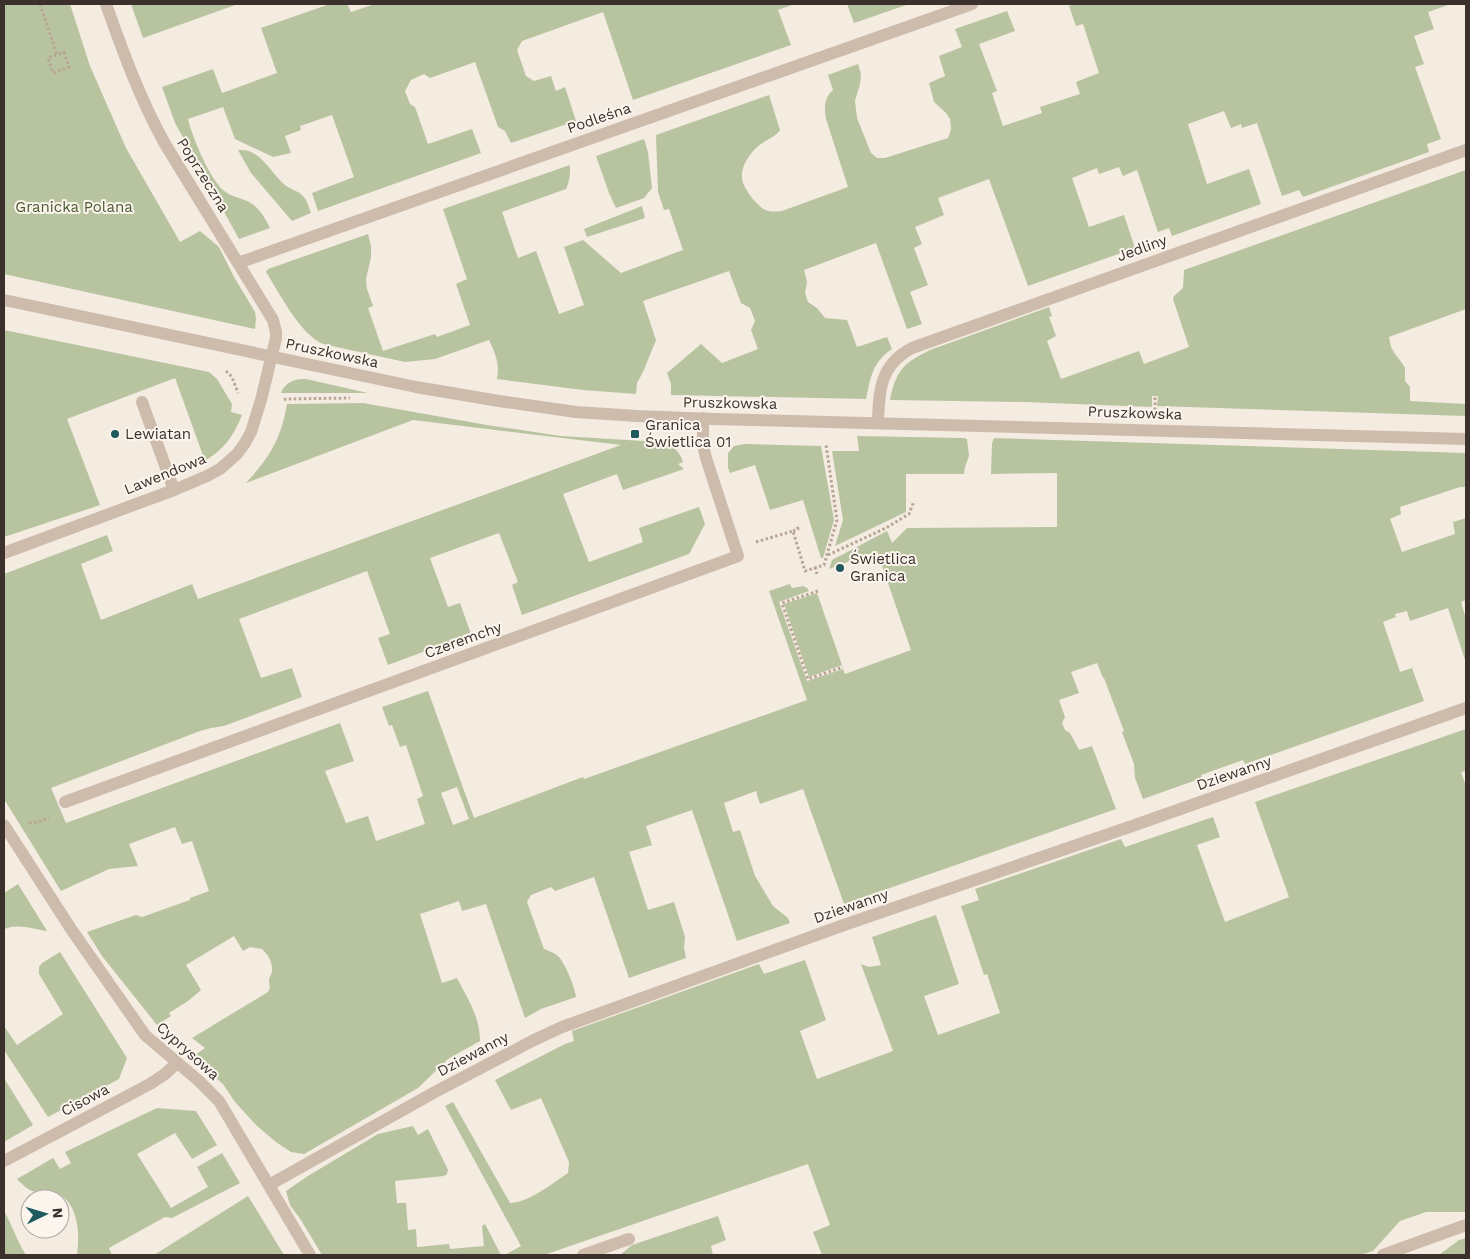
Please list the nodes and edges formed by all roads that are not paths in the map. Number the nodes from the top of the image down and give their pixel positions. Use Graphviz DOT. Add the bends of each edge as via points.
graph roads {
  1 [pos="106,4"];
  2 [pos="972,4"];
  3 [pos="1466,150"];
  4 [pos="238,263"];
  5 [pos="4,300"];
  6 [pos="271,357"];
  7 [pos="142,402"];
  8 [pos="703,418"];
  9 [pos="878,422"];
  10 [pos="1466,439"];
  11 [pos="174,490"];
  12 [pos="4,552"];
  13 [pos="1466,708"];
  14 [pos="65,802"];
  15 [pos="4,826"];
  16 [pos="177,1063"];
  17 [pos="4,1160"];
  18 [pos="270,1185"];
  19 [pos="1466,1225"];
  20 [pos="629,1239"];
  21 [pos="310,1255"];
  22 [pos="583,1255"];
  23 [pos="1383,1255"];
  1 -- 4 [label="street, Poprzeczna" via="149,116"];
  2 -- 4 [label="street, Podleśna"];
  3 -- 9 [label="street, Jedliny" via="905,351 893,362 881,383"];
  4 -- 6 [label="street, Poprzeczna" via="273,320 276,338"];
  5 -- 6 [label="street, Pruszkowska"];
  6 -- 8 [label="street, Pruszkowska" via="532,407 645,417"];
  6 -- 11 [label="street, Lawendowa" via="255,421 245,444 220,469"];
  7 -- 11 [label="street"];
  8 -- 9 [label="street, Pruszkowska"];
  8 -- 14 [label="street, Czeremchy" via="706,458 738,556"];
  9 -- 10 [label="street, Pruszkowska"];
  11 -- 12 [label="street, Lawendowa"];
  13 -- 18 [label="street, Dziewanny" via="572,1023 444,1088"];
  15 -- 16 [label="street, Cyprysowa" via="136,1023"];
  16 -- 17 [label="street, Cisowa" via="150,1084"];
  16 -- 18 [label="street, Cyprysowa" via="220,1101"];
  18 -- 21 [label="street, Cyprysowa"];
  19 -- 23 [label="street"];
  20 -- 22 [label="street"];
}
